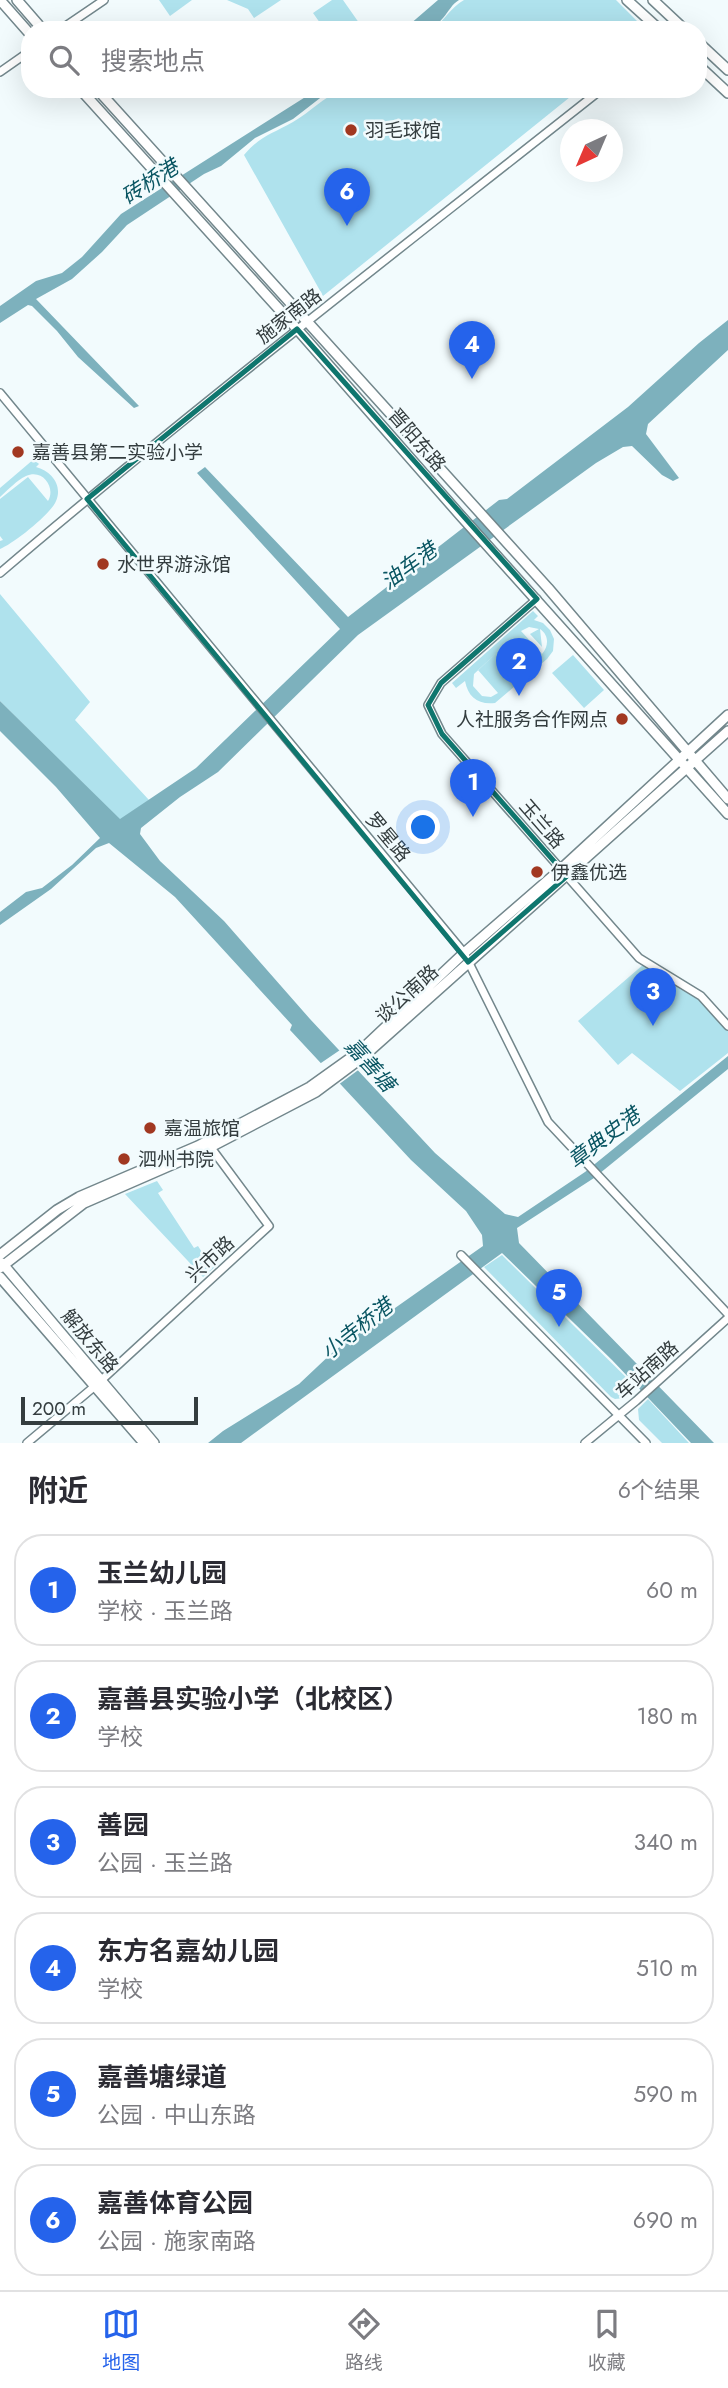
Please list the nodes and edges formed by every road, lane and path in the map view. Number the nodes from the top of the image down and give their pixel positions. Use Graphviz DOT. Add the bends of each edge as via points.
graph roads {
  1 [pos="0,0"];
  2 [pos="17,0"];
  3 [pos="104,0"];
  4 [pos="628,0"];
  5 [pos="653,0"];
  6 [pos="35,21"];
  7 [pos="73,21"];
  8 [pos="650,21"];
  9 [pos="673,21"];
  10 [pos="21,24"];
  11 [pos="707,50"];
  12 [pos="21,57"];
  13 [pos="728,70"];
  14 [pos="0,72"];
  15 [pos="707,73"];
  16 [pos="728,93"];
  17 [pos="88,98"];
  18 [pos="105,98"];
  19 [pos="591,98"];
  20 [pos="307,322"];
  21 [pos="297,330"];
  22 [pos="0,393"];
  23 [pos="87,499"];
  24 [pos="0,573"];
  25 [pos="537,599"];
  26 [pos="728,715"];
  27 [pos="728,731"];
  28 [pos="688,752"];
  29 [pos="680,759"];
  30 [pos="695,760"];
  31 [pos="687,768"];
  32 [pos="728,799"];
  33 [pos="728,814"];
  34 [pos="564,872"];
  35 [pos="466,958"];
  36 [pos="728,1026"];
  37 [pos="208,1144"];
  38 [pos="461,1255"];
  39 [pos="1,1262"];
  40 [pos="0,1277"];
  41 [pos="728,1316"];
  42 [pos="98,1383"];
  43 [pos="618,1416"];
  44 [pos="27,1443"];
  45 [pos="144,1443"];
  46 [pos="154,1443"];
  47 [pos="585,1443"];
  48 [pos="646,1443"];
  1 -- 10 [label="main road"];
  2 -- 6 [label="main road"];
  3 -- 7 [label="street"];
  4 -- 8 [label="main road"];
  5 -- 9 [label="main road"];
  11 -- 13 [label="main road"];
  12 -- 14 [label="street"];
  15 -- 16 [label="main road"];
  17 -- 21 [label="main road, 晋阳东路"];
  18 -- 20 [label="main road, 晋阳东路"];
  19 -- 20 [label="street, 施家南路"];
  20 -- 21 [label="street, 施家南路"];
  20 -- 28 [label="main road, 晋阳东路" via="509,544"];
  21 -- 23 [label="street, 施家南路"];
  21 -- 25 [label="main road, 晋阳东路"];
  22 -- 23 [label="street, 罗星路"];
  23 -- 24 [label="street, 施家南路"];
  23 -- 35 [label="street, 罗星路"];
  25 -- 29 [label="main road, 晋阳东路"];
  25 -- 34 [label="street, 玉兰路" via="441,683 428,705 442,734"];
  26 -- 28 [label="main road, 谈公南路"];
  27 -- 30 [label="main road, 谈公南路"];
  28 -- 29 [label="main road, 谈公南路"];
  28 -- 30 [label="main road, 晋阳东路"];
  29 -- 31 [label="main road, 晋阳东路"];
  29 -- 34 [label="main road, 谈公南路"];
  30 -- 31 [label="main road, 谈公南路"];
  30 -- 32 [label="main road, 晋阳东路"];
  31 -- 33 [label="main road, 晋阳东路"];
  31 -- 34 [label="main road, 谈公南路"];
  34 -- 35 [label="main road, 谈公南路"];
  34 -- 36 [label="street, 玉兰路" via="639,958 701,996"];
  35 -- 37 [label="main road, 谈公南路" via="361,1054 313,1089"];
  35 -- 41 [label="street, 罗星路" via="548,1122"];
  37 -- 39 [label="main road, 谈公南路" via="79,1197 57,1210"];
  37 -- 42 [label="street, 兴市路" via="269,1226"];
  38 -- 43 [label="street"];
  39 -- 42 [label="main road, 解放东路"];
  40 -- 42 [label="main road, 解放东路"];
  41 -- 43 [label="street, 车站南路"];
  42 -- 44 [label="street"];
  42 -- 45 [label="main road, 解放东路"];
  42 -- 46 [label="main road, 解放东路"];
  43 -- 47 [label="street, 车站南路"];
  43 -- 48 [label="street"];
}
